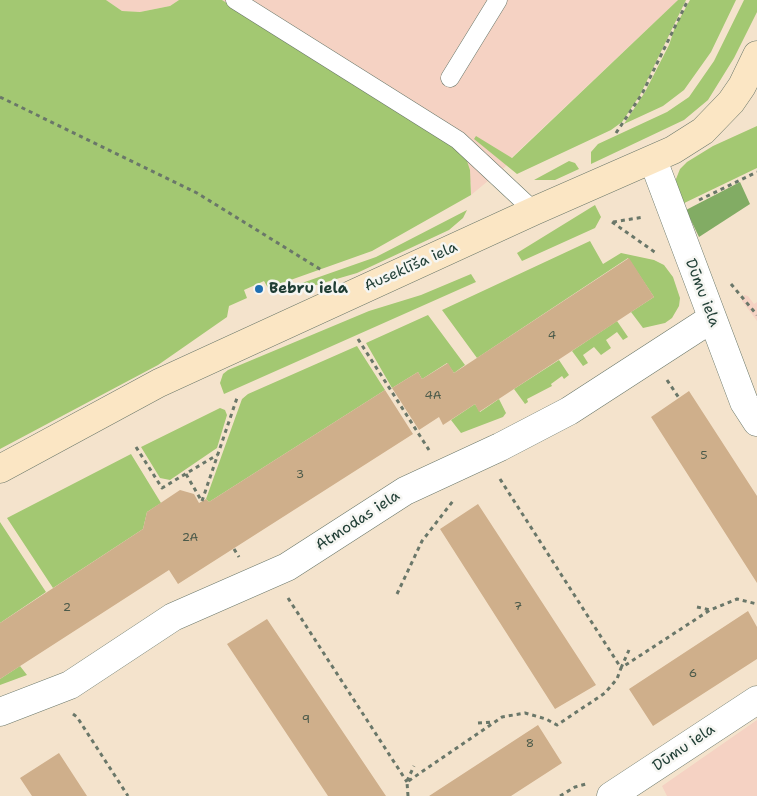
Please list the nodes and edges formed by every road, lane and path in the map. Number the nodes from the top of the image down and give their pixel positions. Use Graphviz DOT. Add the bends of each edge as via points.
graph roads {
  1 [pos="235,0"];
  2 [pos="498,0"];
  3 [pos="688,0"];
  4 [pos="757,55"];
  5 [pos="450,78"];
  6 [pos="750,88"];
  7 [pos="0,97"];
  8 [pos="616,133"];
  9 [pos="653,160"];
  10 [pos="534,211"];
  11 [pos="323,271"];
  12 [pos="711,319"];
  13 [pos="358,340"];
  14 [pos="238,395"];
  15 [pos="757,422"];
  16 [pos="136,447"];
  17 [pos="429,450"];
  18 [pos="217,455"];
  19 [pos="0,469"];
  20 [pos="186,474"];
  21 [pos="495,475"];
  22 [pos="457,497"];
  23 [pos="234,549"];
  24 [pos="255,581"];
  25 [pos="397,594"];
  26 [pos="757,604"];
  27 [pos="697,607"];
  28 [pos="710,610"];
  29 [pos="629,650"];
  30 [pos="621,668"];
  31 [pos="757,700"];
  32 [pos="66,710"];
  33 [pos="0,712"];
  34 [pos="494,722"];
  35 [pos="478,723"];
  36 [pos="414,766"];
  37 [pos="407,782"];
  38 [pos="625,792"];
  39 [pos="128,796"];
  40 [pos="408,796"];
  1 -- 10 [label="lane" via="458,140"];
  2 -- 5 [label="lane"];
  3 -- 8 [label="path" via="642,94"];
  4 -- 6 [label="street, Auseklīša iela"];
  6 -- 9 [label="street, Auseklīša iela" via="689,141"];
  7 -- 11 [label="path" via="197,193"];
  9 -- 10 [label="street, Auseklīša iela"];
  9 -- 12 [label="street, Dūmu iela"];
  10 -- 19 [label="street, Auseklīša iela" via="159,383"];
  12 -- 15 [label="street, Dūmu iela" via="744,402"];
  12 -- 24 [label="street, Atmodas iela" via="569,411 424,481 287,567"];
  13 -- 17 [label="path"];
  14 -- 18 [label="path"];
  16 -- 20 [label="path" via="162,488"];
  18 -- 20 [label="path"];
  18 -- 20 [label="path" via="202,501"];
  21 -- 30 [label="path"];
  22 -- 25 [label="path" via="422,541"];
  23 -- 24 [label="path"];
  24 -- 33 [label="street, Atmodas iela" via="173,617 70,685"];
  24 -- 37 [label="path" via="264,595 279,593 290,601"];
  26 -- 28 [label="path" via="737,599"];
  27 -- 28 [label="path"];
  28 -- 30 [label="path"];
  29 -- 30 [label="path"];
  30 -- 34 [label="path" via="617,679 605,693 557,725 525,713"];
  31 -- 38 [label="street, Dūmu iela"];
  32 -- 39 [label="path" via="77,717"];
  34 -- 35 [label="path"];
  34 -- 37 [label="path"];
  36 -- 37 [label="path"];
  37 -- 40 [label="path"];
}
